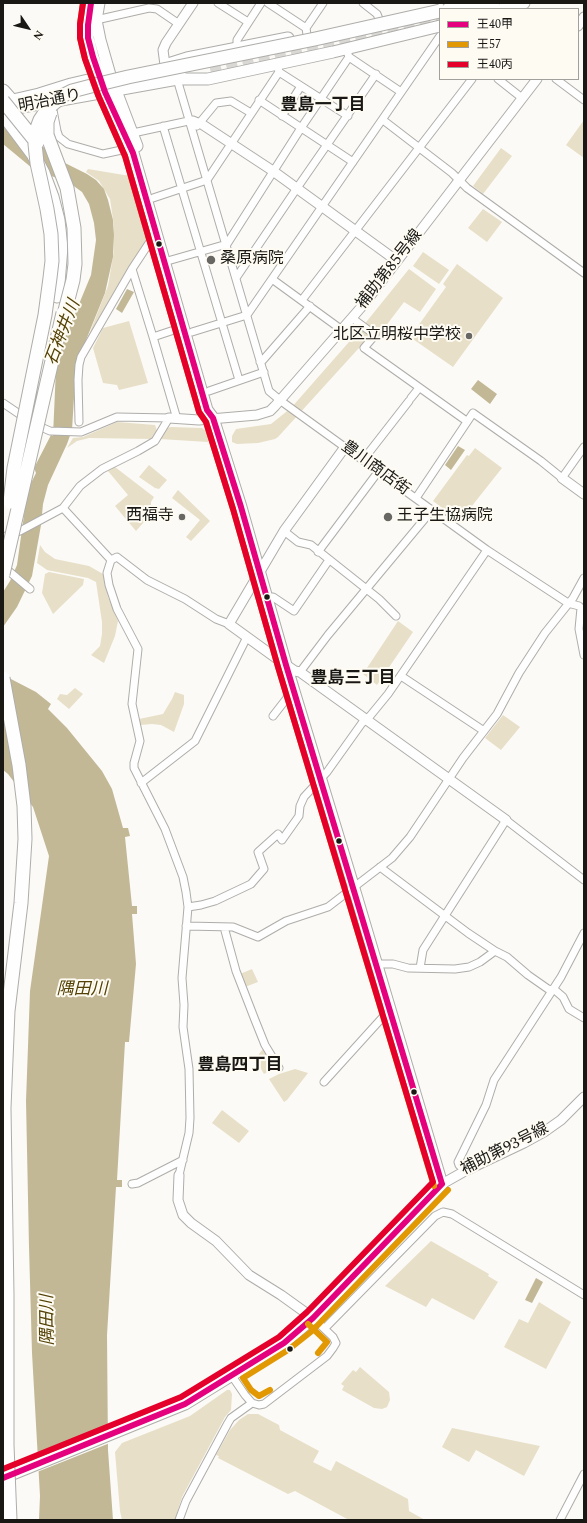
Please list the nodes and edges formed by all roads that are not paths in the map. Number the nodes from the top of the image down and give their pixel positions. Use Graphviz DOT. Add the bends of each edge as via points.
graph roads {
  1 [pos="91,3"];
  2 [pos="99,3"];
  3 [pos="193,3"];
  4 [pos="218,3"];
  5 [pos="261,3"];
  6 [pos="268,3"];
  7 [pos="323,3"];
  8 [pos="363,3"];
  9 [pos="474,3"];
  10 [pos="493,3"];
  11 [pos="524,3"];
  12 [pos="154,6"];
  13 [pos="456,7"];
  14 [pos="506,8"];
  15 [pos="439,9"];
  16 [pos="439,11"];
  17 [pos="379,18"];
  18 [pos="96,20"];
  19 [pos="248,22"];
  20 [pos="179,24"];
  21 [pos="439,28"];
  22 [pos="439,28"];
  23 [pos="439,30"];
  24 [pos="306,31"];
  25 [pos="318,32"];
  26 [pos="237,48"];
  27 [pos="333,52"];
  28 [pos="348,53"];
  29 [pos="208,58"];
  30 [pos="305,58"];
  31 [pos="165,65"];
  32 [pos="278,68"];
  33 [pos="211,73"];
  34 [pos="376,74"];
  35 [pos="105,76"];
  36 [pos="177,79"];
  37 [pos="471,80"];
  38 [pos="499,80"];
  39 [pos="536,80"];
  40 [pos="557,80"];
  41 [pos="163,82"];
  42 [pos="301,86"];
  43 [pos="111,91"];
  44 [pos="401,92"];
  45 [pos="321,98"];
  46 [pos="522,98"];
  47 [pos="8,100"];
  48 [pos="259,100"];
  49 [pos="584,100"];
  50 [pos="52,102"];
  51 [pos="3,112"];
  52 [pos="125,112"];
  53 [pos="251,114"];
  54 [pos="282,116"];
  55 [pos="348,116"];
  56 [pos="383,120"];
  57 [pos="189,121"];
  58 [pos="200,123"];
  59 [pos="163,126"];
  60 [pos="301,128"];
  61 [pos="192,129"];
  62 [pos="133,133"];
  63 [pos="232,143"];
  64 [pos="327,145"];
  65 [pos="131,148"];
  66 [pos="419,148"];
  67 [pos="353,162"];
  68 [pos="273,171"];
  69 [pos="207,180"];
  70 [pos="459,180"];
  71 [pos="297,188"];
  72 [pos="182,189"];
  73 [pos="153,198"];
  74 [pos="322,206"];
  75 [pos="356,230"];
  76 [pos="155,234"];
  77 [pos="227,244"];
  78 [pos="201,252"];
  79 [pos="397,261"];
  80 [pos="167,262"];
  81 [pos="132,269"];
  82 [pos="584,273"];
  83 [pos="236,278"];
  84 [pos="272,279"];
  85 [pos="302,300"];
  86 [pos="310,306"];
  87 [pos="247,315"];
  88 [pos="352,318"];
  89 [pos="62,322"];
  90 [pos="222,322"];
  91 [pos="188,329"];
  92 [pos="342,330"];
  93 [pos="153,337"];
  94 [pos="260,362"];
  95 [pos="264,372"];
  96 [pos="239,380"];
  97 [pos="419,388"];
  98 [pos="209,391"];
  99 [pos="281,401"];
  100 [pos="3,403"];
  101 [pos="213,418"];
  102 [pos="173,419"];
  103 [pos="468,420"];
  104 [pos="79,422"];
  105 [pos="345,447"];
  106 [pos="584,447"];
  107 [pos="362,460"];
  108 [pos="378,472"];
  109 [pos="562,478"];
  110 [pos="584,494"];
  111 [pos="416,498"];
  112 [pos="10,502"];
  113 [pos="61,509"];
  114 [pos="432,510"];
  115 [pos="284,531"];
  116 [pos="3,537"];
  117 [pos="3,540"];
  118 [pos="487,550"];
  119 [pos="318,552"];
  120 [pos="111,560"];
  121 [pos="329,560"];
  122 [pos="5,570"];
  123 [pos="260,572"];
  124 [pos="584,578"];
  125 [pos="30,589"];
  126 [pos="367,589"];
  127 [pos="267,597"];
  128 [pos="568,603"];
  129 [pos="396,616"];
  130 [pos="229,624"];
  131 [pos="247,637"];
  132 [pos="584,655"];
  133 [pos="286,665"];
  134 [pos="300,672"];
  135 [pos="401,676"];
  136 [pos="3,678"];
  137 [pos="294,689"];
  138 [pos="3,697"];
  139 [pos="273,716"];
  140 [pos="366,720"];
  141 [pos="484,731"];
  142 [pos="321,778"];
  143 [pos="449,778"];
  144 [pos="141,783"];
  145 [pos="506,820"];
  146 [pos="380,868"];
  147 [pos="584,880"];
  148 [pos="354,887"];
  149 [pos="188,907"];
  150 [pos="445,916"];
  151 [pos="186,926"];
  152 [pos="224,927"];
  153 [pos="584,933"];
  154 [pos="495,951"];
  155 [pos="377,964"];
  156 [pos="420,968"];
  157 [pos="553,990"];
  158 [pos="392,1013"];
  159 [pos="584,1018"];
  160 [pos="3,1055"];
  161 [pos="279,1068"];
  162 [pos="324,1082"];
  163 [pos="584,1098"];
  164 [pos="183,1160"];
  165 [pos="465,1171"];
  166 [pos="179,1175"];
  167 [pos="132,1184"];
  168 [pos="442,1184"];
  169 [pos="3,1197"];
  170 [pos="584,1295"];
  171 [pos="313,1318"];
  172 [pos="325,1328"];
  173 [pos="232,1376"];
  174 [pos="252,1403"];
  175 [pos="584,1474"];
  176 [pos="3,1478"];
  177 [pos="6,1520"];
  178 [pos="10,1520"];
  179 [pos="179,1520"];
  180 [pos="560,1520"];
  1 -- 35 [label="main road, 明治通り" via="88,38 93,57"];
  2 -- 18 [label="main road, 明治通り"];
  3 -- 20 [label="street"];
  4 -- 19 [label="street"];
  5 -- 19 [label="street"];
  6 -- 24 [label="street"];
  7 -- 24 [label="street"];
  8 -- 17 [label="street"];
  9 -- 13 [label="highway"];
  10 -- 13 [label="highway"];
  11 -- 14 [label="main road"];
  12 -- 18 [label="street"];
  12 -- 20 [label="street"];
  15 -- 17 [label="main road"];
  16 -- 112 [label="highway, bridge" via="315,40 95,85 72,91 48,108 40,120 35,144 51,234 52,261 43,327 14,468"];
  17 -- 25 [label="main road"];
  18 -- 35 [label="main road, 明治通り"];
  19 -- 26 [label="street" via="237,40"];
  20 -- 31 [label="street" via="162,50"];
  21 -- 28 [label="main road"];
  22 -- 89 [label="highway, bridge" via="337,39 122,81 72,95 60,102 48,116 46,128 68,188 72,209 75,264"];
  23 -- 44 [label="street"];
  24 -- 25 [label="main road"];
  24 -- 26 [label="main road"];
  24 -- 30 [label="main road"];
  25 -- 27 [label="main road" via="315,42 318,46"];
  26 -- 31 [label="main road"];
  27 -- 28 [label="main road"];
  27 -- 30 [label="main road"];
  28 -- 34 [label="street"];
  28 -- 45 [label="street"];
  29 -- 31 [label="main road"];
  30 -- 32 [label="main road"];
  31 -- 35 [label="main road"];
  32 -- 36 [label="main road" via="208,79"];
  32 -- 42 [label="street"];
  32 -- 48 [label="street"];
  33 -- 36 [label="main road"];
  34 -- 44 [label="street"];
  34 -- 55 [label="street"];
  35 -- 43 [label="main road, 明治通り"];
  35 -- 47 [label="main road, 明治通り"];
  36 -- 41 [label="main road"];
  36 -- 57 [label="street, 豊川商店街"];
  37 -- 66 [label="street"];
  38 -- 46 [label="street"];
  39 -- 46 [label="street, 補助第85号線"];
  40 -- 49 [label="street"];
  41 -- 43 [label="main road"];
  41 -- 52 [label="main road" via="133,93 127,101"];
  42 -- 45 [label="street"];
  42 -- 54 [label="street"];
  43 -- 50 [label="main road, 明治通り"];
  43 -- 52 [label="main road"];
  43 -- 65 [label="main road"];
  44 -- 56 [label="street"];
  45 -- 55 [label="street"];
  45 -- 60 [label="street"];
  46 -- 70 [label="street, 補助第85号線"];
  47 -- 50 [label="main road, 明治通り"];
  47 -- 51 [label="main road, 明治通り"];
  47 -- 89 [label="highway, bridge" via="42,150 64,201 71,255"];
  48 -- 53 [label="street"];
  48 -- 54 [label="street"];
  50 -- 65 [label="street" via="59,137 68,144 103,154"];
  51 -- 112 [label="highway, bridge" via="33,154 43,173 55,208 61,247 54,311"];
  52 -- 62 [label="main road"];
  53 -- 58 [label="street" via="231,100 216,103"];
  53 -- 63 [label="street"];
  54 -- 60 [label="street"];
  55 -- 64 [label="street"];
  56 -- 66 [label="street"];
  56 -- 67 [label="street"];
  57 -- 58 [label="street"];
  57 -- 59 [label="street"];
  57 -- 61 [label="street, 豊川商店街"];
  58 -- 61 [label="street"];
  58 -- 63 [label="street"];
  59 -- 62 [label="street"];
  59 -- 72 [label="street"];
  60 -- 64 [label="street"];
  60 -- 68 [label="street"];
  61 -- 69 [label="street, 豊川商店街"];
  62 -- 73 [label="main road"];
  63 -- 68 [label="street"];
  63 -- 69 [label="street"];
  64 -- 67 [label="street"];
  64 -- 71 [label="street"];
  65 -- 76 [label="main road"];
  66 -- 70 [label="street"];
  66 -- 75 [label="street"];
  67 -- 74 [label="street"];
  68 -- 71 [label="street"];
  68 -- 77 [label="street"];
  69 -- 72 [label="street"];
  69 -- 77 [label="street, 豊川商店街"];
  70 -- 79 [label="street, 補助第85号線"];
  70 -- 82 [label="street"];
  71 -- 74 [label="street"];
  71 -- 83 [label="street"];
  72 -- 73 [label="street"];
  72 -- 78 [label="street"];
  73 -- 80 [label="main road"];
  74 -- 75 [label="street"];
  74 -- 84 [label="street"];
  75 -- 79 [label="street"];
  75 -- 85 [label="street"];
  76 -- 80 [label="main road"];
  76 -- 81 [label="street"];
  77 -- 78 [label="street"];
  77 -- 83 [label="street, 豊川商店街"];
  78 -- 80 [label="street"];
  78 -- 90 [label="street"];
  79 -- 88 [label="street, 補助第85号線"];
  80 -- 91 [label="main road"];
  81 -- 93 [label="street"];
  81 -- 104 [label="street" via="81,357 78,380"];
  83 -- 87 [label="street, 豊川商店街"];
  84 -- 85 [label="street"];
  84 -- 87 [label="street"];
  85 -- 86 [label="street"];
  86 -- 92 [label="street"];
  86 -- 94 [label="street"];
  87 -- 90 [label="street"];
  87 -- 94 [label="street, 豊川商店街"];
  88 -- 92 [label="street, 補助第85号線"];
  88 -- 97 [label="street" via="375,334 364,348"];
  89 -- 122 [label="highway, bridge"];
  90 -- 91 [label="street"];
  90 -- 96 [label="street"];
  91 -- 93 [label="street"];
  91 -- 98 [label="main road"];
  91 -- 101 [label="main road" via="207,410"];
  92 -- 99 [label="street, 補助第85号線"];
  93 -- 102 [label="street"];
  94 -- 95 [label="street, 豊川商店街"];
  95 -- 96 [label="street"];
  95 -- 99 [label="street, 豊川商店街" via="269,391"];
  96 -- 98 [label="street"];
  97 -- 103 [label="street"];
  97 -- 107 [label="street"];
  98 -- 101 [label="main road" via="214,410"];
  99 -- 101 [label="street, 補助第85号線" via="270,410 257,415"];
  99 -- 105 [label="street, 豊川商店街"];
  100 -- 102 [label="street" via="34,424 50,431 82,432 117,417"];
  101 -- 102 [label="street, 補助第85号線"];
  101 -- 123 [label="main road"];
  102 -- 113 [label="street" via="154,440 102,469 80,486"];
  103 -- 109 [label="street" via="473,413"];
  103 -- 111 [label="street"];
  105 -- 107 [label="street, 豊川商店街"];
  105 -- 115 [label="street"];
  106 -- 109 [label="street"];
  107 -- 108 [label="street, 豊川商店街"];
  108 -- 111 [label="street, 豊川商店街"];
  108 -- 119 [label="street"];
  109 -- 110 [label="street"];
  111 -- 114 [label="street, 豊川商店街"];
  112 -- 117 [label="highway"];
  113 -- 116 [label="street"];
  113 -- 120 [label="street"];
  114 -- 118 [label="street, 豊川商店街"];
  114 -- 126 [label="street"];
  115 -- 119 [label="street" via="298,542 311,545"];
  115 -- 123 [label="street"];
  118 -- 128 [label="street, 豊川商店街"];
  118 -- 135 [label="street"];
  119 -- 121 [label="street"];
  120 -- 130 [label="street" via="117,557 147,580"];
  120 -- 144 [label="street" via="107,573 109,585 117,609 138,649 132,704 140,741 134,766"];
  121 -- 126 [label="street"];
  121 -- 127 [label="street" via="294,611 273,597"];
  122 -- 125 [label="street"];
  123 -- 127 [label="main road"];
  123 -- 130 [label="street"];
  124 -- 128 [label="street"];
  126 -- 129 [label="street"];
  126 -- 134 [label="street"];
  127 -- 133 [label="main road"];
  128 -- 132 [label="street, 豊川商店街" via="581,608 578,629"];
  128 -- 141 [label="street" via="545,633 497,714"];
  130 -- 131 [label="street"];
  131 -- 133 [label="street"];
  131 -- 144 [label="street" via="195,741"];
  133 -- 134 [label="street"];
  133 -- 137 [label="main road"];
  134 -- 140 [label="street"];
  135 -- 140 [label="street"];
  135 -- 141 [label="street"];
  136 -- 178 [label="highway, bridge" via="19,765 25,839 8,1012 4,1108"];
  137 -- 139 [label="street"];
  137 -- 142 [label="main road"];
  138 -- 160 [label="highway, bridge" via="16,764 22,839"];
  140 -- 142 [label="street"];
  140 -- 143 [label="street"];
  141 -- 143 [label="street"];
  142 -- 148 [label="main road"];
  142 -- 149 [label="street" via="304,797 299,816 282,840 278,834 258,852 264,869 251,884 215,901"];
  143 -- 145 [label="street"];
  143 -- 146 [label="street" via="410,837"];
  144 -- 149 [label="street" via="162,822 174,852 183,877"];
  145 -- 147 [label="street"];
  145 -- 150 [label="street"];
  146 -- 148 [label="street"];
  146 -- 150 [label="street"];
  148 -- 152 [label="street" via="328,907 286,921 258,937 233,927"];
  148 -- 155 [label="main road"];
  149 -- 151 [label="street"];
  150 -- 154 [label="street"];
  150 -- 156 [label="street" via="423,950"];
  151 -- 152 [label="street"];
  151 -- 164 [label="street" via="182,978 183,1027 189,1069 190,1118"];
  152 -- 161 [label="street" via="236,971 255,1020 265,1045"];
  153 -- 157 [label="street"];
  154 -- 156 [label="street" via="469,967"];
  154 -- 157 [label="street"];
  155 -- 156 [label="street"];
  155 -- 158 [label="main road"];
  157 -- 159 [label="street" via="564,997 570,1009"];
  157 -- 165 [label="street" via="494,1080 486,1105 458,1162"];
  158 -- 162 [label="street" via="382,1018"];
  158 -- 168 [label="main road"];
  163 -- 165 [label="street, 補助第93号線" via="544,1132"];
  164 -- 166 [label="street"];
  164 -- 167 [label="street"];
  165 -- 168 [label="street, 補助第93号線"];
  166 -- 171 [label="street" via="178,1200 180,1210 187,1219 216,1241 249,1275"];
  168 -- 171 [label="main road"];
  169 -- 177 [label="highway, bridge"];
  170 -- 172 [label="street" via="448,1212 444,1212 435,1216"];
  171 -- 172 [label="street"];
  171 -- 173 [label="main road" via="284,1343"];
  172 -- 174 [label="street" via="336,1343 327,1356 264,1404"];
  173 -- 174 [label="street"];
  173 -- 176 [label="main road" via="185,1404"];
  174 -- 179 [label="street" via="231,1418 186,1501"];
  175 -- 180 [label="street"];
}
